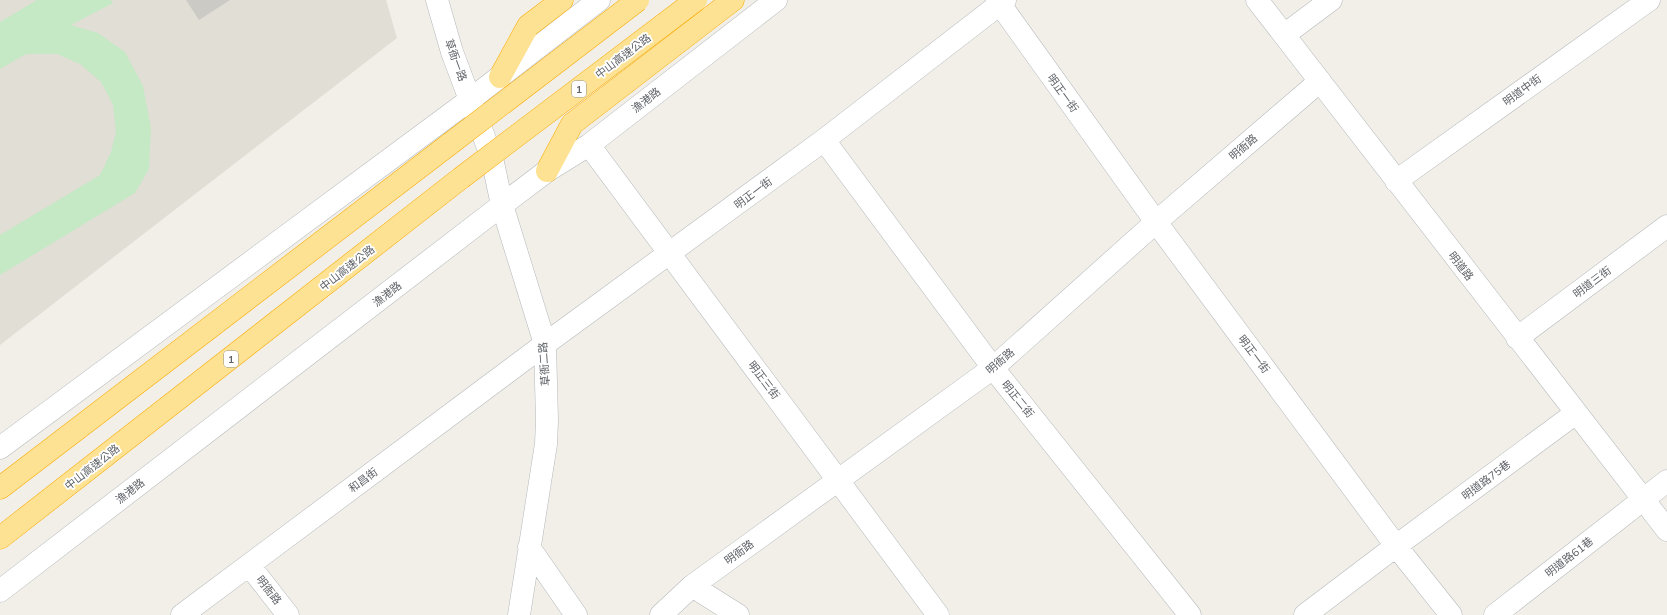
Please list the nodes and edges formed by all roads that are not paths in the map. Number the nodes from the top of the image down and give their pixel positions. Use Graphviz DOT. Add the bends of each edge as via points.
graph roads {
  1 [pos="437,0"];
  2 [pos="562,0"];
  3 [pos="600,0"];
  4 [pos="638,0"];
  5 [pos="696,0"];
  6 [pos="733,0"];
  7 [pos="776,0"];
  8 [pos="1257,0"];
  9 [pos="1331,0"];
  10 [pos="1649,0"];
  11 [pos="1000,1"];
  12 [pos="1284,34"];
  13 [pos="500,77"];
  14 [pos="1320,81"];
  15 [pos="471,99"];
  16 [pos="478,120"];
  17 [pos="824,140"];
  18 [pos="589,145"];
  19 [pos="547,171"];
  20 [pos="1396,180"];
  21 [pos="502,205"];
  22 [pos="1156,222"];
  23 [pos="1667,226"];
  24 [pos="670,254"];
  25 [pos="1517,338"];
  26 [pos="544,344"];
  27 [pos="993,368"];
  28 [pos="1576,413"];
  29 [pos="0,448"];
  30 [pos="837,479"];
  31 [pos="1667,481"];
  32 [pos="0,488"];
  33 [pos="1644,499"];
  34 [pos="1667,530"];
  35 [pos="0,538"];
  36 [pos="1396,546"];
  37 [pos="529,547"];
  38 [pos="249,565"];
  39 [pos="692,586"];
  40 [pos="0,591"];
  41 [pos="182,615"];
  42 [pos="288,615"];
  43 [pos="518,615"];
  44 [pos="576,615"];
  45 [pos="661,615"];
  46 [pos="738,615"];
  47 [pos="938,615"];
  48 [pos="1190,615"];
  49 [pos="1305,615"];
  50 [pos="1451,615"];
  51 [pos="1495,615"];
  1 -- 15 [label="street, 草衙一路" via="452,52"];
  2 -- 13 [label="highway" via="528,26"];
  3 -- 13 [label="street"];
  4 -- 32 [label="highway, bridge"];
  5 -- 35 [label="highway, 中山高速公路 / 1, bridge" via="461,178"];
  6 -- 19 [label="highway" via="572,124"];
  7 -- 18 [label="street, 漁港路"];
  8 -- 12 [label="street, 明道路"];
  9 -- 12 [label="street"];
  10 -- 20 [label="street, 明道中街"];
  11 -- 17 [label="street, 明正一街"];
  11 -- 22 [label="street, 明正一街"];
  12 -- 14 [label="street, 明道路"];
  13 -- 15 [label="street"];
  14 -- 20 [label="street, 明道路"];
  14 -- 22 [label="street, 明衙路"];
  15 -- 16 [label="street, 草衙一路"];
  15 -- 29 [label="street"];
  16 -- 21 [label="street, 草衙二路" via="492,158"];
  17 -- 24 [label="street, 明正一街"];
  17 -- 27 [label="street, 明正二街"];
  18 -- 19 [label="street, 漁港路"];
  18 -- 24 [label="street, 明正三街"];
  19 -- 21 [label="street, 漁港路"];
  20 -- 25 [label="street, 明道路"];
  21 -- 26 [label="street, 草衙二路"];
  21 -- 40 [label="street, 漁港路"];
  22 -- 27 [label="street, 明衙路"];
  22 -- 36 [label="street, 明正一街"];
  23 -- 25 [label="street, 明道三街"];
  24 -- 26 [label="street, 明正一街"];
  24 -- 30 [label="street, 明正三街"];
  25 -- 28 [label="street, 明道路"];
  26 -- 37 [label="street, 草衙二路" via="546,444"];
  26 -- 38 [label="street, 和昌街"];
  27 -- 30 [label="street, 明衙路"];
  27 -- 48 [label="street, 明正二街"];
  28 -- 33 [label="street, 明道路"];
  28 -- 36 [label="street, 明道路75巷"];
  30 -- 39 [label="street, 明衙路"];
  30 -- 47 [label="street, 明正三街"];
  31 -- 33 [label="street, 明道路61巷"];
  33 -- 34 [label="street, 明道路"];
  33 -- 51 [label="street, 明道路61巷"];
  36 -- 49 [label="street"];
  36 -- 50 [label="street, 明正一街"];
  37 -- 43 [label="street, 草衙二路"];
  37 -- 44 [label="street"];
  38 -- 41 [label="street, 和昌街"];
  38 -- 42 [label="street, 明衙路"];
  39 -- 45 [label="street, 明衙路"];
  39 -- 46 [label="street"];
}
